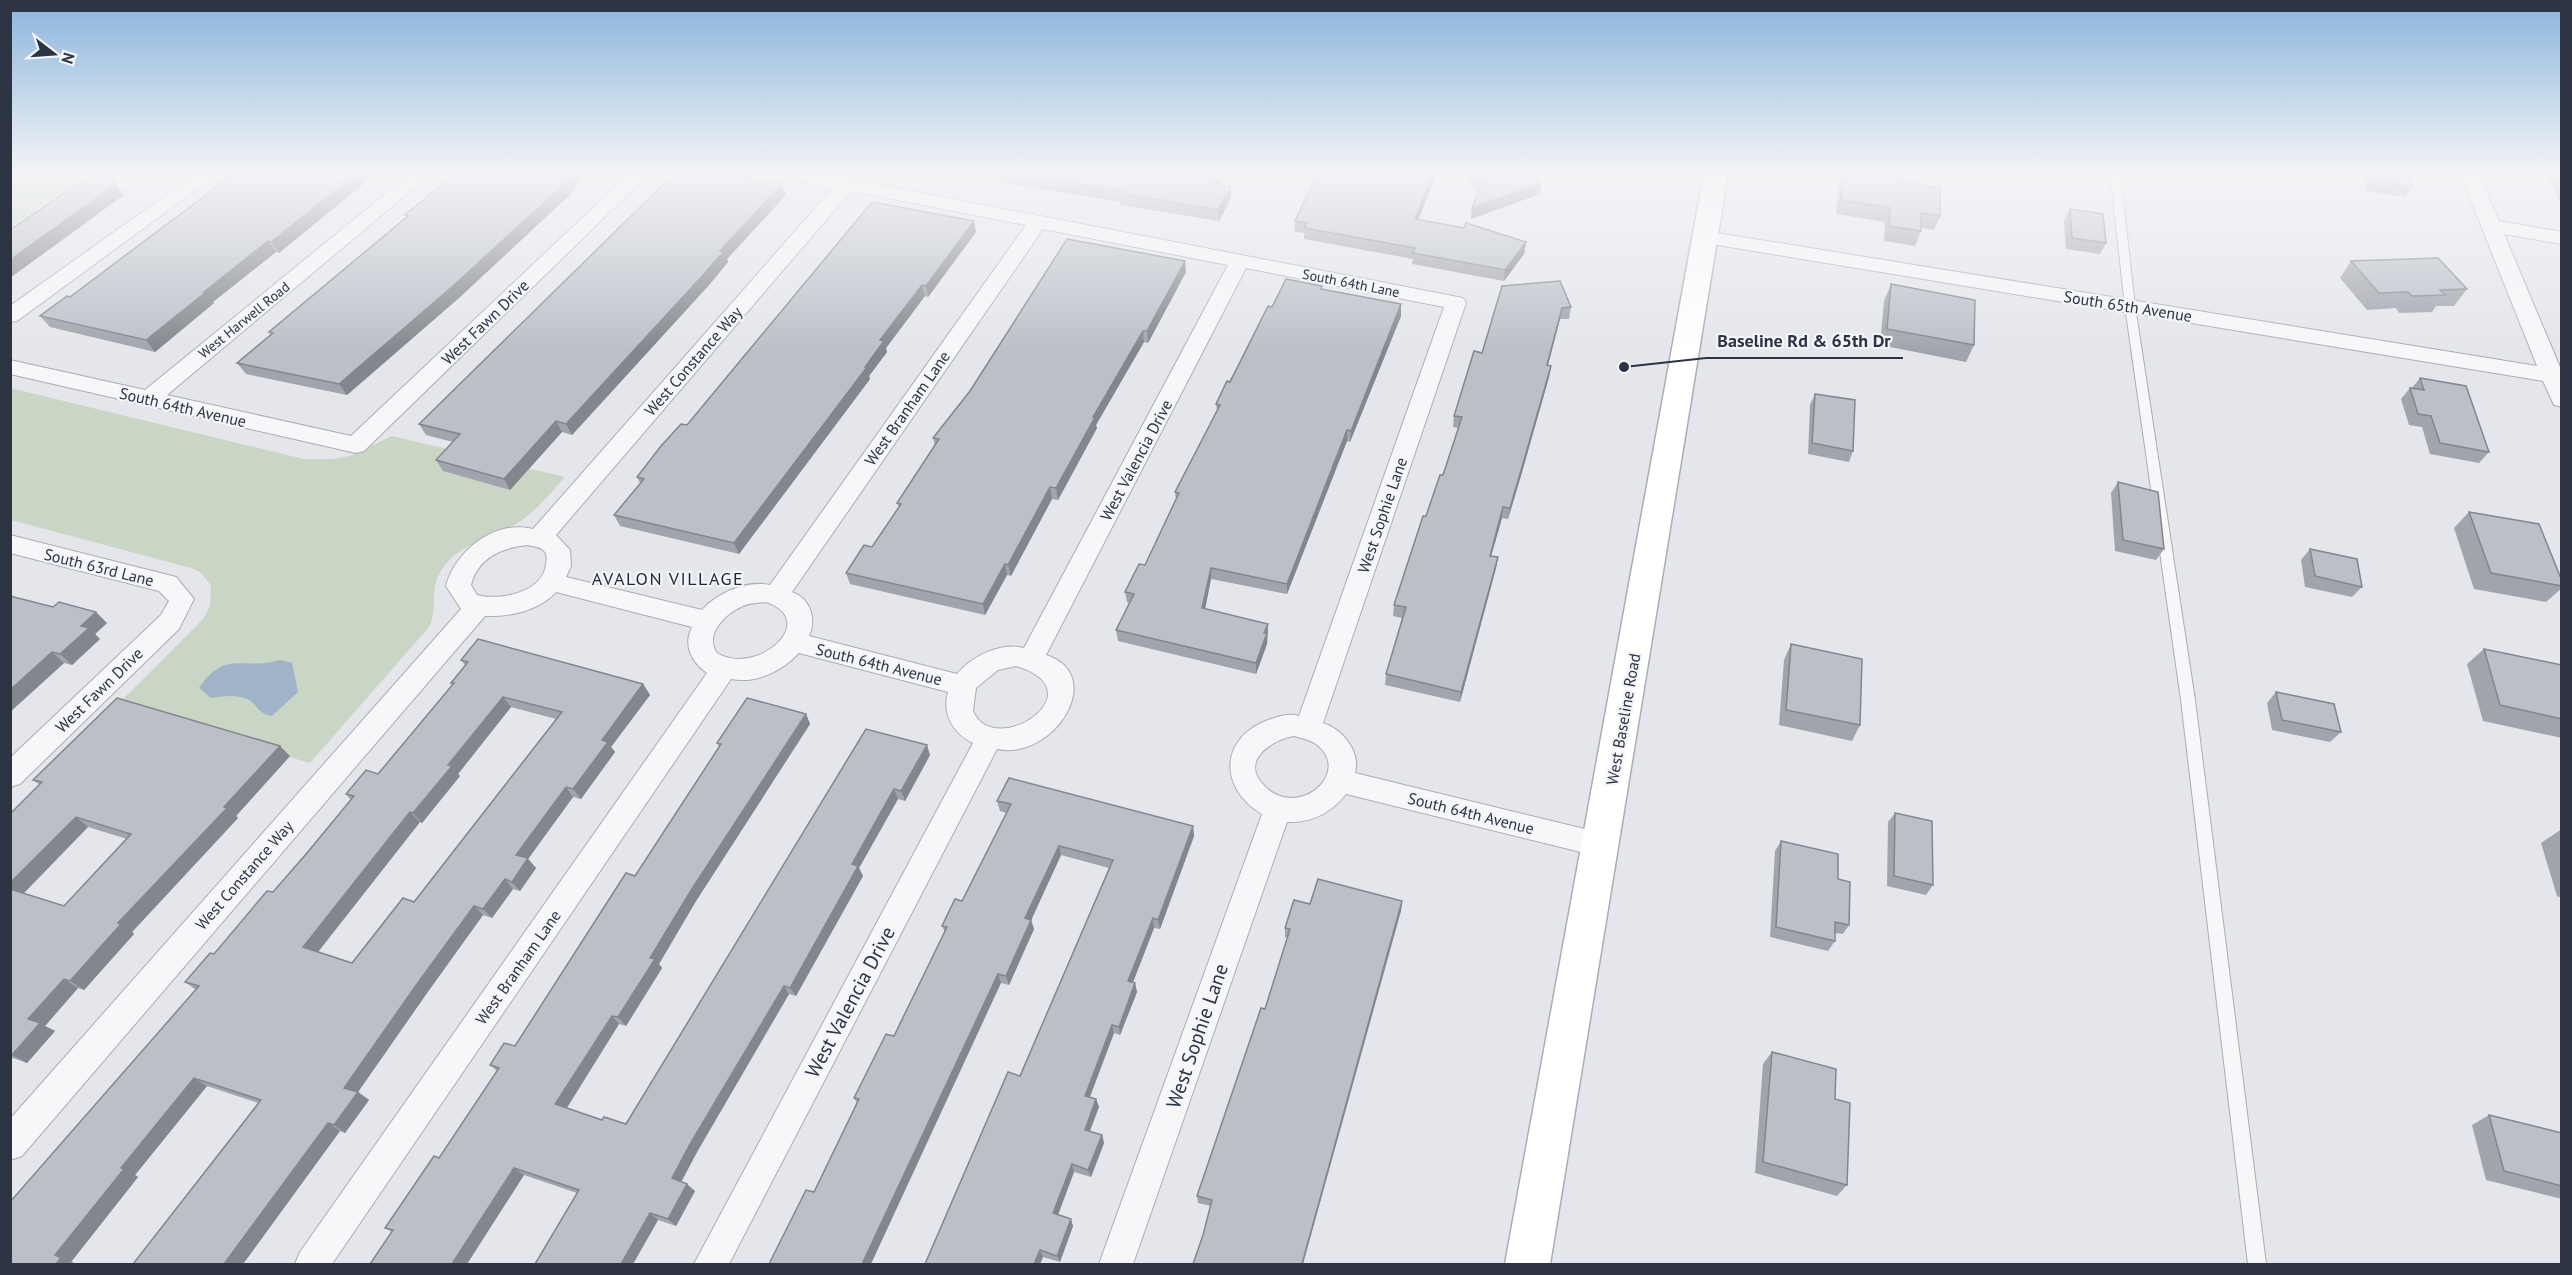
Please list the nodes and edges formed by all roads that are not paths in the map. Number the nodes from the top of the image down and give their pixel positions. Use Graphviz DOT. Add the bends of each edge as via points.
graph roads {
  1 [pos="127,232"];
  2 [pos="351,232"];
  3 [pos="579,232"];
  4 [pos="804,232"];
  5 [pos="1031,232"];
  6 [pos="1092,232"];
  7 [pos="1706,232"];
  8 [pos="2122,232"];
  9 [pos="2494,232"];
  10 [pos="2529,232"];
  11 [pos="1705,237"];
  12 [pos="2562,238"];
  13 [pos="1240,261"];
  14 [pos="1456,303"];
  15 [pos="2130,306"];
  16 [pos="10,316"];
  17 [pos="10,367"];
  18 [pos="2551,375"];
  19 [pos="148,399"];
  20 [pos="2562,400"];
  21 [pos="356,445"];
  22 [pos="540,537"];
  23 [pos="10,544"];
  24 [pos="550,582"];
  25 [pos="776,595"];
  26 [pos="182,599"];
  27 [pos="479,606"];
  28 [pos="706,621"];
  29 [pos="795,642"];
  30 [pos="1032,658"];
  31 [pos="724,669"];
  32 [pos="963,686"];
  33 [pos="1308,727"];
  34 [pos="989,739"];
  35 [pos="10,776"];
  36 [pos="1341,781"];
  37 [pos="1278,808"];
  38 [pos="1601,845"];
  39 [pos="10,1144"];
  40 [pos="312,1264"];
  41 [pos="711,1264"];
  42 [pos="1116,1264"];
  43 [pos="1527,1264"];
  44 [pos="2257,1264"];
  1 -- 16 [label="street"];
  2 -- 19 [label="street, West Harwell Road"];
  3 -- 21 [label="street, West Fawn Drive"];
  4 -- 22 [label="street, West Constance Way"];
  5 -- 25 [label="street, West Branham Lane"];
  6 -- 13 [label="street, South 64th Lane"];
  7 -- 11 [label="main road, West Baseline Road"];
  8 -- 15 [label="lane"];
  9 -- 18 [label="street"];
  10 -- 12 [label="street"];
  11 -- 15 [label="street, South 65th Avenue"];
  11 -- 38 [label="main road, West Baseline Road"];
  13 -- 14 [label="street, South 64th Lane"];
  13 -- 30 [label="street, West Valencia Drive"];
  14 -- 33 [label="street, West Sophie Lane"];
  15 -- 18 [label="street, South 65th Avenue"];
  15 -- 44 [label="lane" via="2187,700"];
  17 -- 19 [label="street, South 64th Avenue"];
  18 -- 20 [label="street"];
  19 -- 21 [label="street, South 64th Avenue"];
  22 -- 24 [label="street" via="558,550 558,571"];
  22 -- 27 [label="street" via="499,541 465,565 458,586 468,602"];
  23 -- 26 [label="street, South 63rd Lane" via="167,584"];
  24 -- 27 [label="street" via="517,603 493,608"];
  24 -- 28 [label="street"];
  25 -- 28 [label="street" via="743,596 722,606"];
  25 -- 29 [label="street" via="797,608 801,630"];
  26 -- 35 [label="street, West Fawn Drive" via="170,622"];
  27 -- 39 [label="street, West Constance Way"];
  28 -- 31 [label="street" via="699,645 712,664"];
  29 -- 31 [label="street" via="785,654 756,669"];
  29 -- 32 [label="street, South 64th Avenue"];
  30 -- 32 [label="street" via="1016,656 992,662 971,674"];
  30 -- 34 [label="street" via="1057,675 1062,688 1061,703 1054,716 1025,737"];
  31 -- 40 [label="street, West Branham Lane"];
  32 -- 34 [label="street" via="958,712 964,724"];
  33 -- 36 [label="street" via="1333,742 1343,768"];
  33 -- 37 [label="street" via="1294,725 1267,732 1255,739 1243,760 1246,784 1264,803"];
  34 -- 41 [label="street, West Valencia Drive"];
  36 -- 37 [label="street" via="1327,799 1316,805 1304,809"];
  36 -- 38 [label="street, South 64th Avenue"];
  37 -- 42 [label="street, West Sophie Lane"];
  38 -- 43 [label="main road, West Baseline Road"];
}
